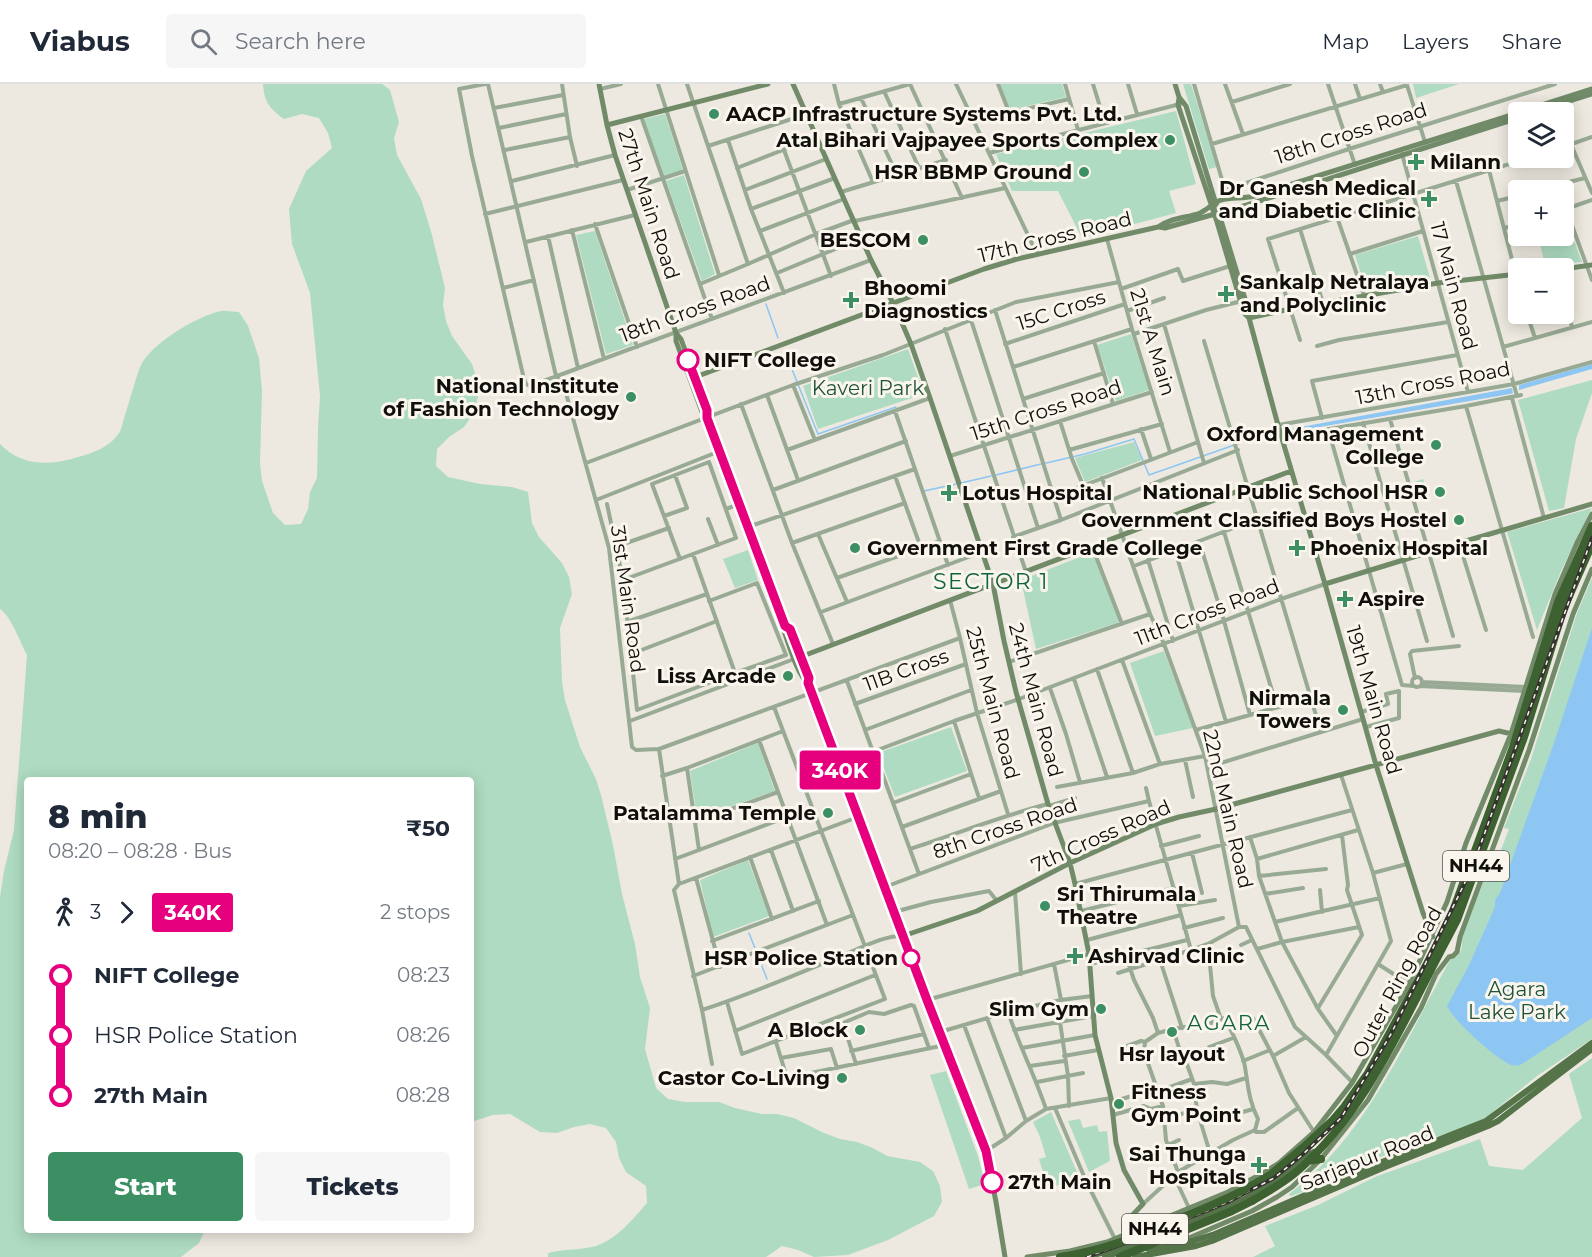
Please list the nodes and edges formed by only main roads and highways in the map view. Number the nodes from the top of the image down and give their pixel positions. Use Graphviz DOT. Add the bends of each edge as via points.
graph roads {
  1 [pos="1592,526"];
  2 [pos="1592,544"];
  3 [pos="1517,735"];
  4 [pos="1442,943"];
  5 [pos="1592,1043"];
  6 [pos="1592,1050"];
  7 [pos="1320,1149"];
  8 [pos="1322,1159"];
  9 [pos="1308,1161"];
  10 [pos="1136,1231"];
  11 [pos="1141,1242"];
  12 [pos="1148,1256"];
  13 [pos="1060,1257"];
  14 [pos="1084,1257"];
  15 [pos="1108,1257"];
  16 [pos="1120,1257"];
  17 [pos="1135,1257"];
  1 -- 3 [label="highway, Outer Ring Road / NH44" via="1558,602"];
  2 -- 3 [label="highway, Outer Ring Road / NH44"];
  3 -- 4 [label="highway, Outer Ring Road / NH44" via="1457,920"];
  4 -- 7 [label="highway, Outer Ring Road / NH44" via="1359,1102"];
  4 -- 13 [label="highway, Outer Ring Road / NH44, bridge" via="1358,1089 1332,1121 1270,1175 1217,1203 1124,1242"];
  5 -- 11 [label="main road, Sarjapur Road" via="1475,1127 1204,1238 1151,1250"];
  6 -- 12 [label="main road, Sarjapur Road" via="1482,1129 1212,1240"];
  7 -- 9 [label="highway, Outer Ring Road / NH44"];
  7 -- 11 [label="main road, Outer Ring Road" via="1245,1199"];
  8 -- 9 [label="highway"];
  9 -- 16 [label="highway, Outer Ring Road / NH44, bridge" via="1252,1201"];
  10 -- 11 [label="main road"];
  11 -- 14 [label="main road"];
  11 -- 15 [label="main road, Outer Ring Road"];
  12 -- 17 [label="main road, Sarjapur Road"];
}
